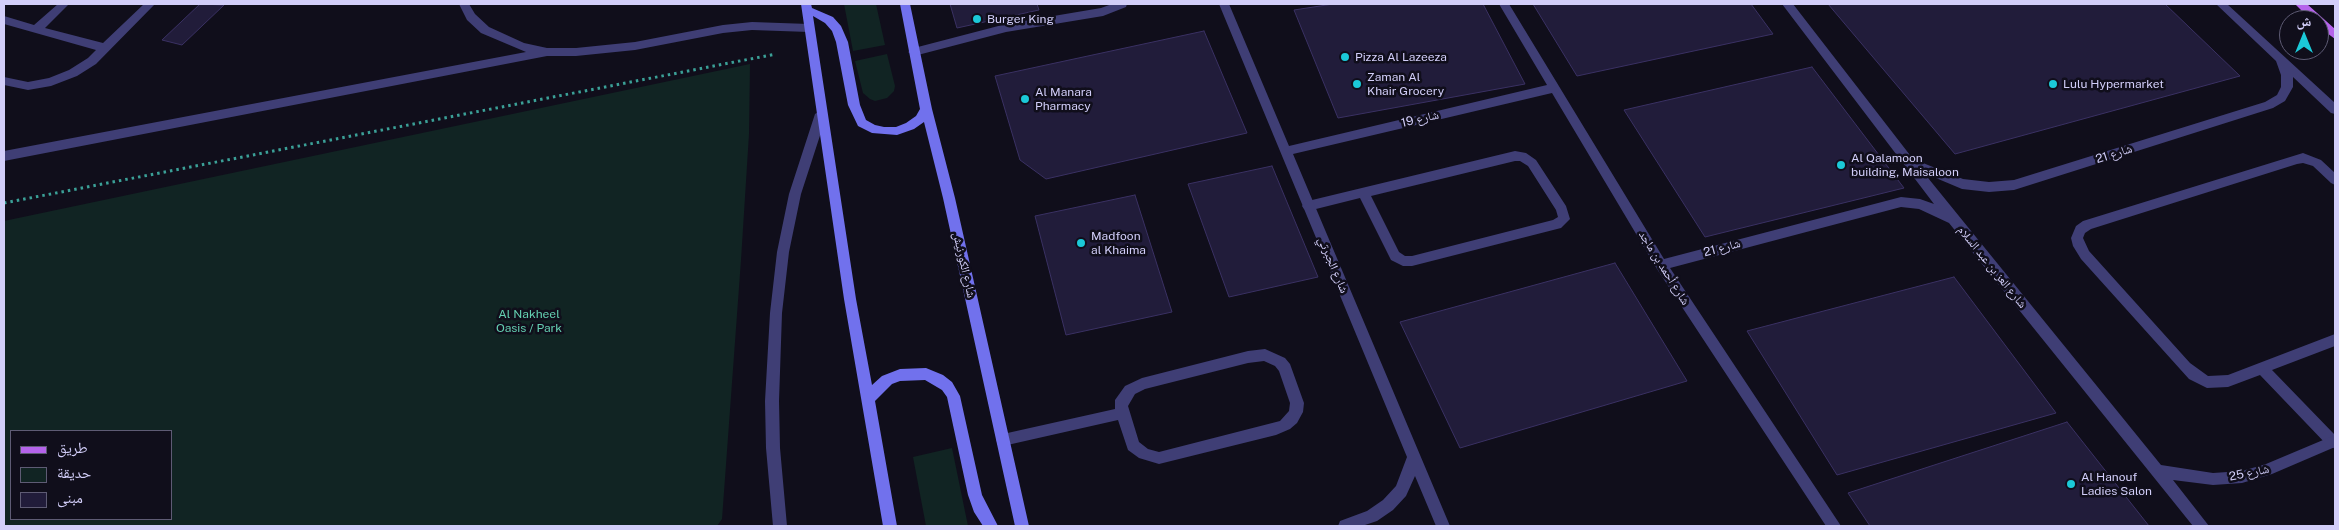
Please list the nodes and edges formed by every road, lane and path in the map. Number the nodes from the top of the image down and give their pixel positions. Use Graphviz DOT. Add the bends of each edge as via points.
graph roads {
  1 [pos="64,4"];
  2 [pos="150,4"];
  3 [pos="464,4"];
  4 [pos="905,4"];
  5 [pos="1122,4"];
  6 [pos="1224,4"];
  7 [pos="1504,4"];
  8 [pos="1787,4"];
  9 [pos="2221,4"];
  10 [pos="807,7"];
  11 [pos="4,20"];
  12 [pos="809,28"];
  13 [pos="36,30"];
  14 [pos="812,47"];
  15 [pos="105,48"];
  16 [pos="548,52"];
  17 [pos="914,52"];
  18 [pos="2281,62"];
  19 [pos="4,82"];
  20 [pos="1554,88"];
  21 [pos="926,109"];
  22 [pos="2335,110"];
  23 [pos="821,114"];
  24 [pos="1287,151"];
  25 [pos="4,156"];
  26 [pos="1908,161"];
  27 [pos="2335,180"];
  28 [pos="1364,192"];
  29 [pos="4,203"];
  30 [pos="1308,206"];
  31 [pos="1955,222"];
  32 [pos="1661,264"];
  33 [pos="2335,340"];
  34 [pos="2262,368"];
  35 [pos="868,399"];
  36 [pos="1122,414"];
  37 [pos="1003,440"];
  38 [pos="2334,442"];
  39 [pos="1414,456"];
  40 [pos="2158,471"];
  41 [pos="780,526"];
  42 [pos="890,526"];
  43 [pos="991,526"];
  44 [pos="1022,526"];
  45 [pos="1345,526"];
  46 [pos="1443,526"];
  47 [pos="1834,526"];
  48 [pos="2202,526"];
  1 -- 13 [label="street"];
  2 -- 15 [label="street"];
  3 -- 16 [label="street" via="471,18 485,30 522,47"];
  4 -- 17 [label="main road, شارع الكورنيش"];
  5 -- 17 [label="street" via="1103,12 1006,28"];
  6 -- 24 [label="street, شارع الجبرتي"];
  7 -- 20 [label="street, شارع أحمد بن ماجد"];
  8 -- 26 [label="street, شارع العز بن عبد السلام"];
  9 -- 18 [label="street"];
  10 -- 12 [label="main road"];
  10 -- 21 [label="main road" via="830,20 837,29 854,104 862,123 884,132 897,130 920,119"];
  11 -- 13 [label="street"];
  12 -- 14 [label="main road"];
  12 -- 16 [label="street" via="723,29 628,47"];
  13 -- 15 [label="street"];
  14 -- 23 [label="main road"];
  14 -- 29 [label="path"];
  15 -- 19 [label="street" via="72,74 50,82 28,86"];
  16 -- 25 [label="street"];
  17 -- 21 [label="main road, شارع الكورنيش"];
  18 -- 22 [label="street"];
  18 -- 26 [label="street, شارع 21" via="2287,75 2287,88 2281,98 2269,105 2014,185 1962,184"];
  20 -- 24 [label="street, شارع 19"];
  20 -- 32 [label="street, شارع أحمد بن ماجد"];
  21 -- 37 [label="main road, شارع الكورنيش"];
  23 -- 35 [label="main road"];
  23 -- 41 [label="street" via="795,194 783,252 776,314 773,448"];
  24 -- 30 [label="street, شارع الجبرتي"];
  26 -- 31 [label="street, شارع العز بن عبد السلام"];
  27 -- 34 [label="street" via="2316,163 2297,159 2087,225 2080,230 2077,238 2085,255 2194,376 2218,383"];
  28 -- 28 [label="street" via="1522,156 1532,163 1562,208 1564,218 1557,224 1403,261 1395,256"];
  28 -- 30 [label="street"];
  30 -- 39 [label="street, شارع الجبرتي"];
  31 -- 32 [label="street, شارع 21" via="1939,211 1901,202"];
  31 -- 40 [label="street, شارع العز بن عبد السلام"];
  32 -- 47 [label="street, شارع أحمد بن ماجد"];
  33 -- 34 [label="street"];
  34 -- 38 [label="street"];
  35 -- 42 [label="main road"];
  35 -- 43 [label="main road" via="881,384 900,375 926,374 947,386 953,396 978,507"];
  36 -- 36 [label="street" via="1132,446 1159,458 1276,429 1292,419 1297,402 1285,368 1265,355 1142,384 1125,394"];
  36 -- 37 [label="street"];
  37 -- 44 [label="main road, شارع الكورنيش"];
  38 -- 40 [label="street, شارع 25" via="2242,477 2213,479"];
  39 -- 45 [label="street" via="1410,474 1388,505 1372,516"];
  39 -- 46 [label="street, شارع الجبرتي"];
  40 -- 48 [label="street, شارع العز بن عبد السلام"];
}
